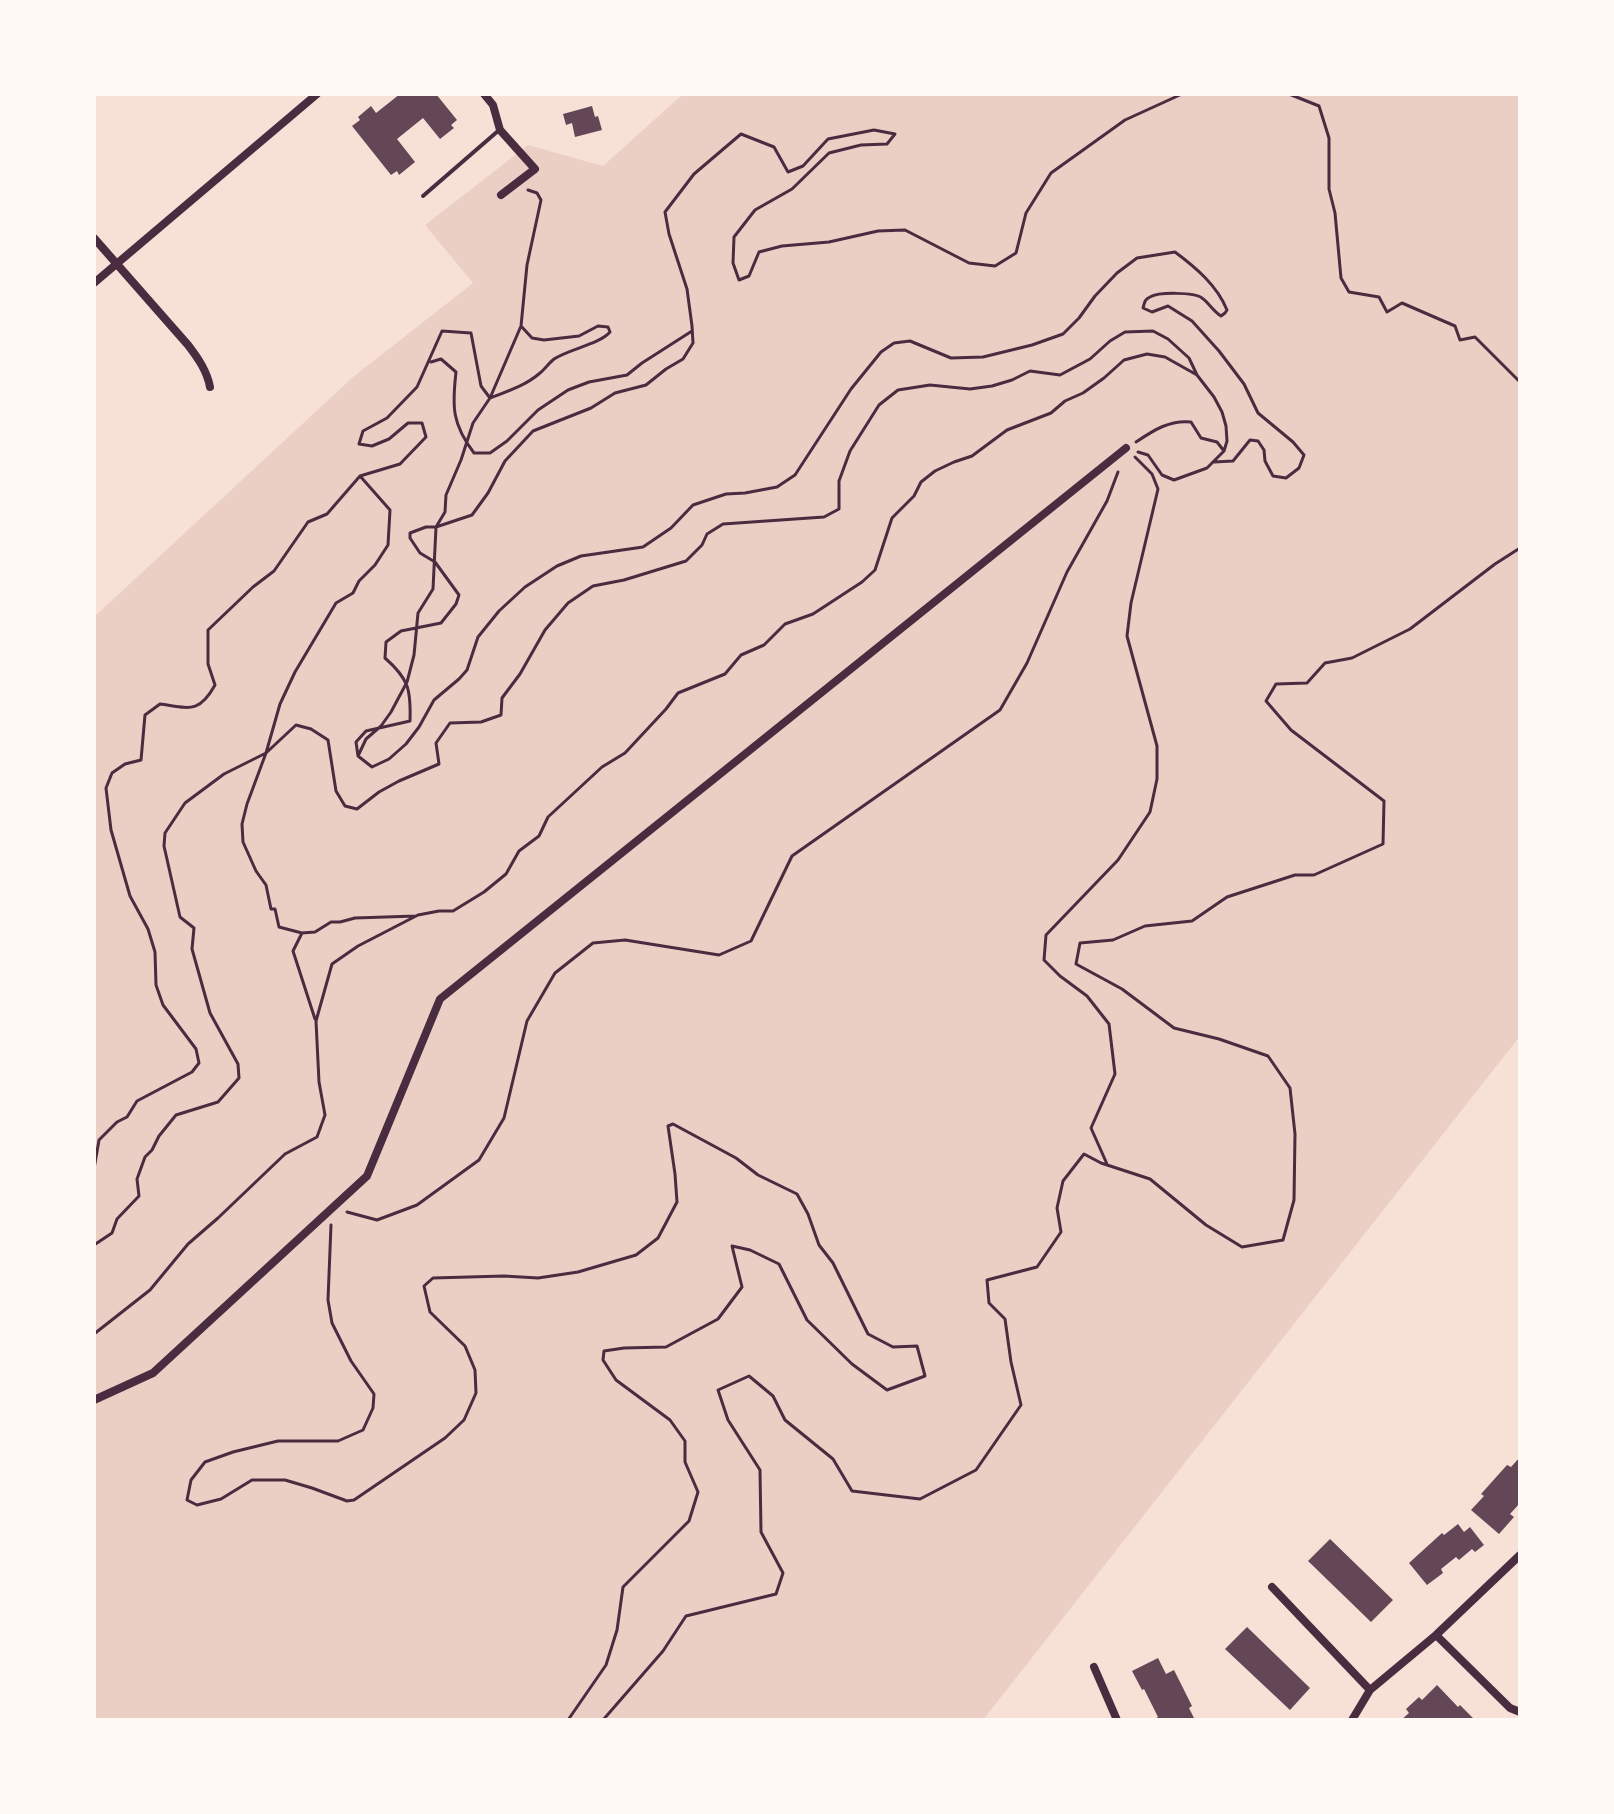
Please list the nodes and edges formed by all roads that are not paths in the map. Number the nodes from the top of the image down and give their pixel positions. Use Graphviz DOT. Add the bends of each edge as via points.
graph roads {
  1 [pos="317,94"];
  2 [pos="484,94"];
  3 [pos="500,130"];
  4 [pos="501,195"];
  5 [pos="423,196"];
  6 [pos="94,238"];
  7 [pos="116,264"];
  8 [pos="94,283"];
  9 [pos="210,387"];
  10 [pos="1126,448"];
  11 [pos="94,1400"];
  12 [pos="1520,1555"];
  13 [pos="1272,1587"];
  14 [pos="1436,1635"];
  15 [pos="1094,1667"];
  16 [pos="1370,1690"];
  17 [pos="1520,1712"];
  18 [pos="1117,1720"];
  19 [pos="1352,1720"];
  1 -- 7 [label="street"];
  2 -- 3 [label="street"];
  3 -- 4 [label="street" via="535,169"];
  3 -- 5 [label="lane"];
  6 -- 7 [label="street"];
  7 -- 8 [label="street"];
  7 -- 9 [label="street" via="201,362"];
  10 -- 11 [label="street" via="440,999 367,1176 153,1373"];
  12 -- 14 [label="street"];
  13 -- 16 [label="street"];
  14 -- 16 [label="street"];
  14 -- 17 [label="street"];
  15 -- 18 [label="street"];
  16 -- 19 [label="street"];
}
